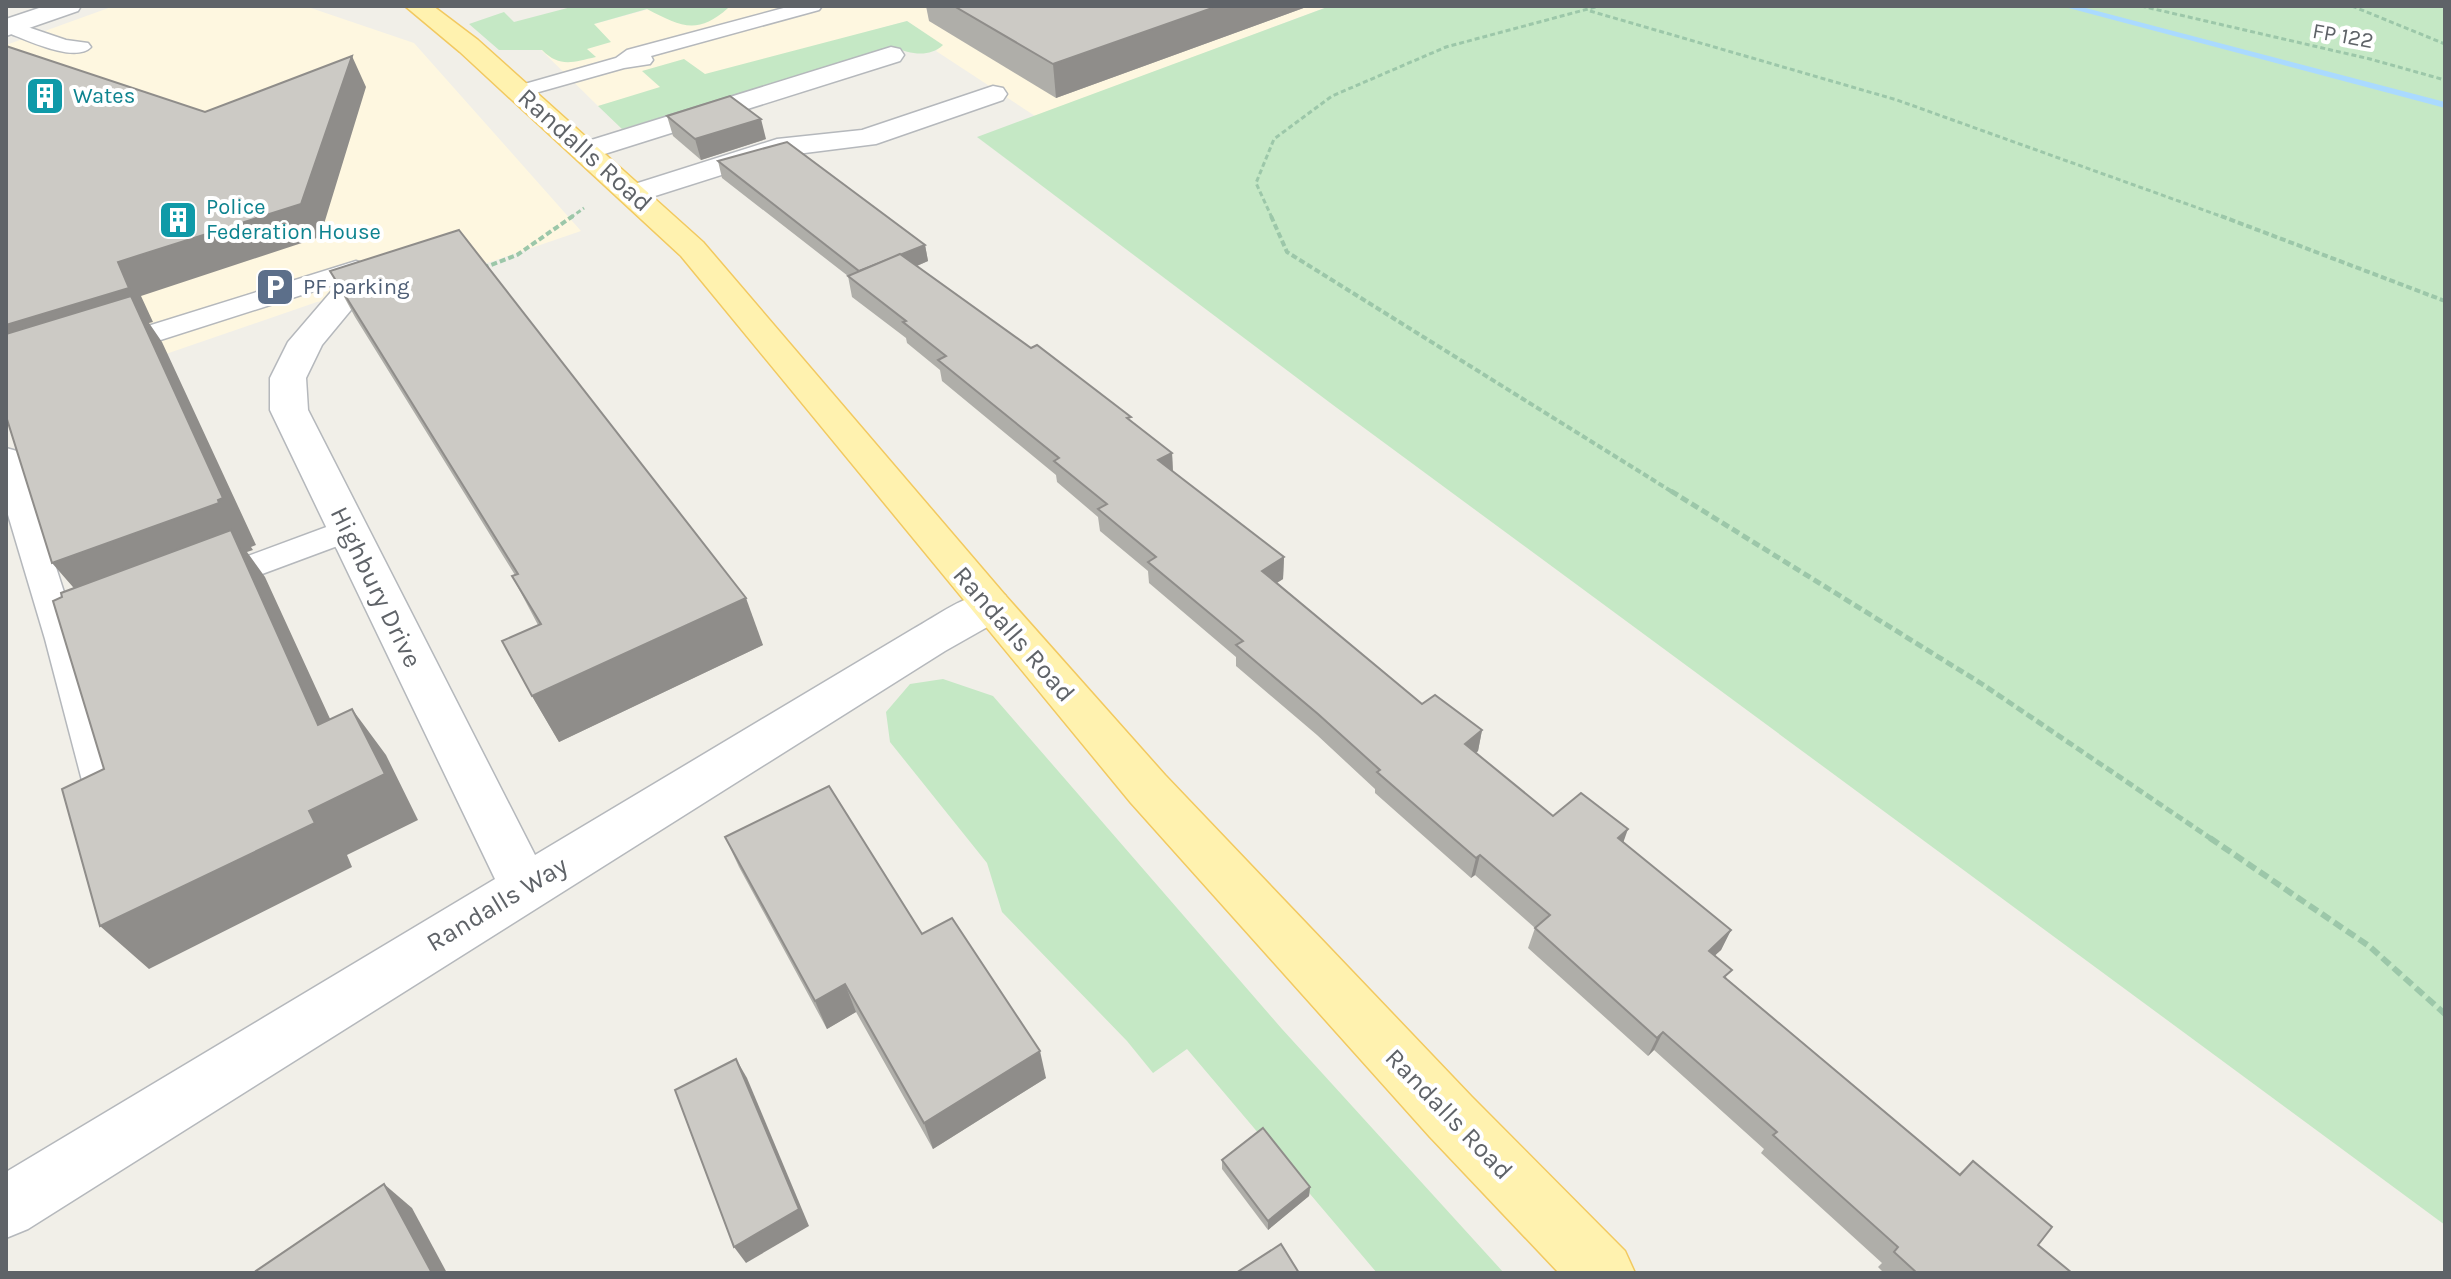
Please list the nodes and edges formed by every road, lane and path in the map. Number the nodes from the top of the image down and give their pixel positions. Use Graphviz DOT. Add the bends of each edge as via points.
graph roads {
  1 [pos="69,6"];
  2 [pos="417,6"];
  3 [pos="812,6"];
  4 [pos="1599,6"];
  5 [pos="2141,6"];
  6 [pos="2352,6"];
  7 [pos="1589,11"];
  8 [pos="7,28"];
  9 [pos="2445,44"];
  10 [pos="81,47"];
  11 [pos="891,55"];
  12 [pos="2445,80"];
  13 [pos="521,91"];
  14 [pos="993,94"];
  15 [pos="585,151"];
  16 [pos="633,194"];
  17 [pos="587,206"];
  18 [pos="478,270"];
  19 [pos="348,293"];
  20 [pos="2445,301"];
  21 [pos="82,356"];
  22 [pos="6,458"];
  23 [pos="348,530"];
  24 [pos="191,590"];
  25 [pos="990,606"];
  26 [pos="110,815"];
  27 [pos="525,887"];
  28 [pos="2445,1014"];
  29 [pos="6,1207"];
  30 [pos="1603,1273"];
  1 -- 8 [label="street"];
  2 -- 13 [label="main road, Randalls Road"];
  3 -- 13 [label="lane" via="680,44 664,54"];
  4 -- 7 [label="path"];
  5 -- 12 [label="path, FP 122" via="2380,59"];
  6 -- 9 [label="path"];
  7 -- 20 [label="path" via="1897,100"];
  7 -- 28 [label="path" via="1446,47 1332,96 1274,139 1256,183 1287,252 1982,684 2369,946"];
  8 -- 10 [label="lane"];
  11 -- 15 [label="street"];
  13 -- 15 [label="main road, Randalls Road"];
  14 -- 16 [label="street" via="866,138 777,148"];
  15 -- 16 [label="main road, Randalls Road"];
  16 -- 25 [label="main road, Randalls Road" via="692,249 748,313"];
  17 -- 18 [label="path" via="517,255"];
  19 -- 21 [label="lane" via="356,269"];
  19 -- 23 [label="street, Highbury Drive" via="306,342 288,388 289,410"];
  22 -- 26 [label="lane" via="77,634"];
  23 -- 24 [label="lane"];
  23 -- 27 [label="street, Highbury Drive"];
  25 -- 27 [label="street, Randalls Way"];
  25 -- 30 [label="main road, Randalls Road" via="1286,941"];
  27 -- 29 [label="street, Randalls Way"];
}
